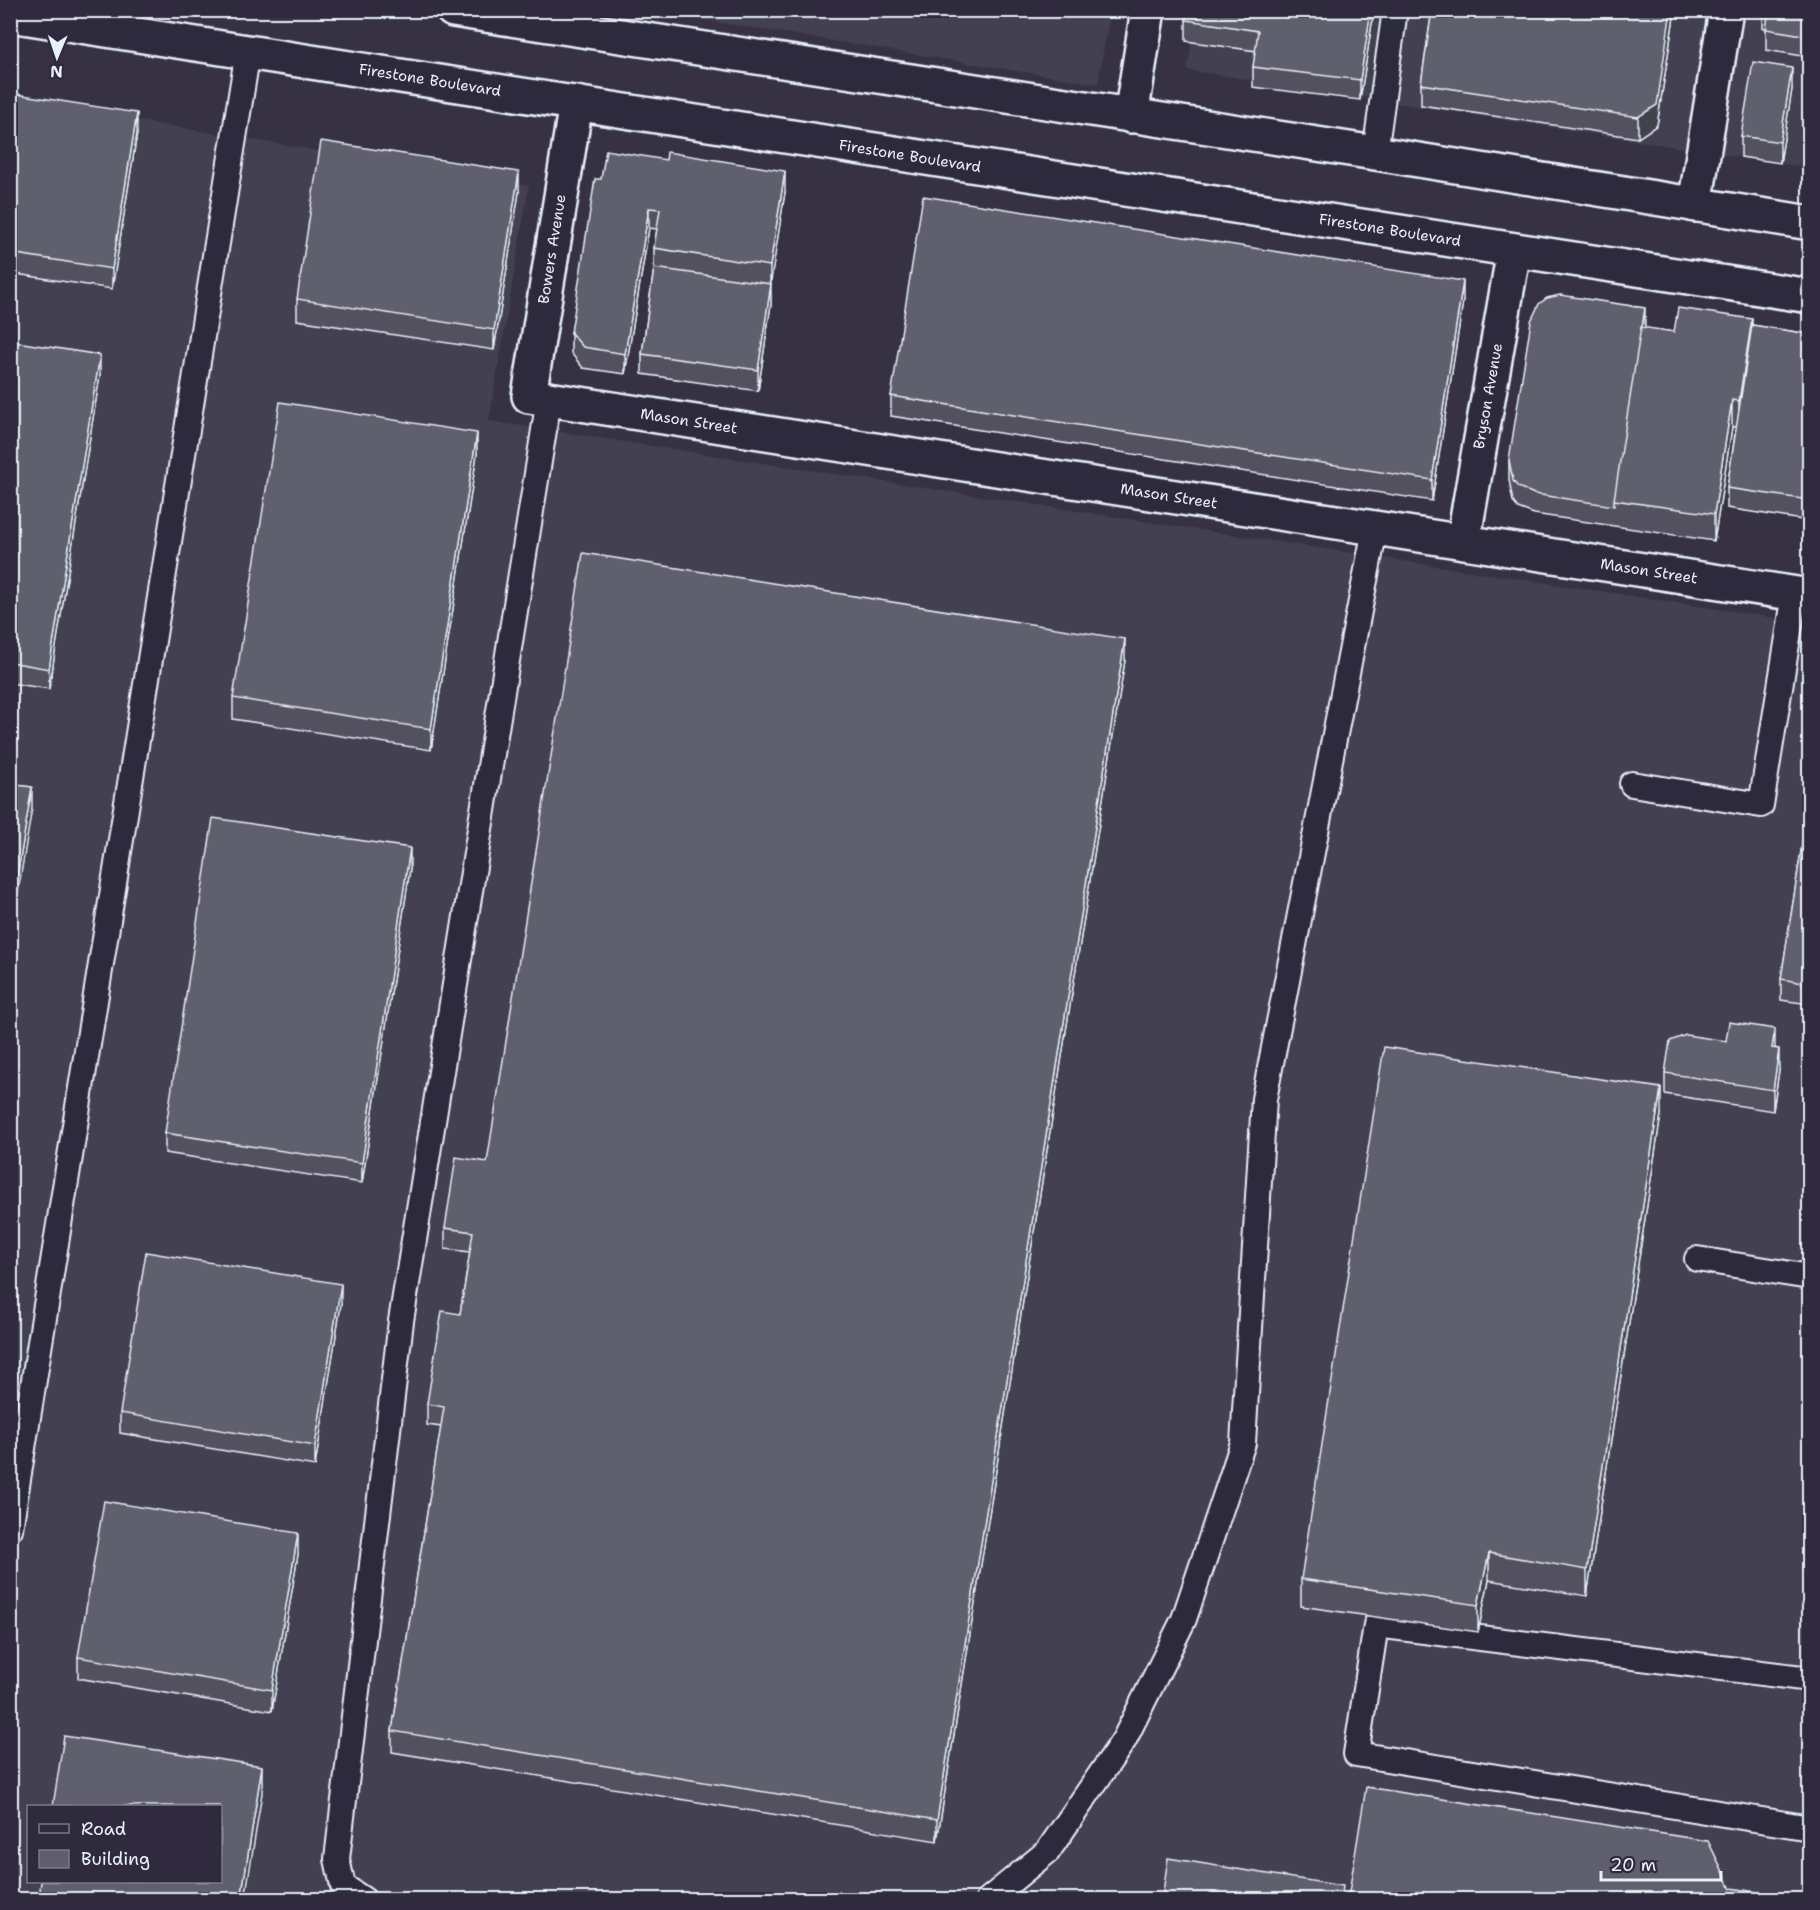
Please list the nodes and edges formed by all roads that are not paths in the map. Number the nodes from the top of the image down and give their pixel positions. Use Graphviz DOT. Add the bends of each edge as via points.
graph roads {
  1 [pos="453,10"];
  2 [pos="1148,10"];
  3 [pos="1395,10"];
  4 [pos="1726,10"];
  5 [pos="10,15"];
  6 [pos="248,51"];
  7 [pos="576,103"];
  8 [pos="1131,116"];
  9 [pos="1375,153"];
  10 [pos="1695,205"];
  11 [pos="1809,223"];
  12 [pos="1514,250"];
  13 [pos="1809,296"];
  14 [pos="539,397"];
  15 [pos="1375,529"];
  16 [pos="1463,542"];
  17 [pos="1802,595"];
  18 [pos="1632,784"];
  19 [pos="1697,1259"];
  20 [pos="1809,1276"];
  21 [pos="10,1529"];
  22 [pos="1809,1679"];
  23 [pos="1809,1828"];
  24 [pos="364,1899"];
  25 [pos="988,1899"];
  1 -- 8 [label="main road"];
  2 -- 8 [label="main road"];
  3 -- 9 [label="lane"];
  4 -- 10 [label="main road"];
  5 -- 6 [label="main road, Firestone Boulevard"];
  6 -- 7 [label="main road, Firestone Boulevard"];
  6 -- 21 [label="lane"];
  7 -- 12 [label="main road, Firestone Boulevard"];
  7 -- 14 [label="main road, Bowers Avenue"];
  8 -- 9 [label="main road"];
  9 -- 10 [label="main road"];
  10 -- 11 [label="main road"];
  12 -- 13 [label="main road, Firestone Boulevard"];
  12 -- 16 [label="main road, Bryson Avenue"];
  14 -- 15 [label="main road, Mason Street"];
  14 -- 24 [label="lane" via="400,1321 337,1859 343,1886"];
  15 -- 16 [label="main road, Mason Street"];
  15 -- 25 [label="lane" via="1264,1099 1243,1443 1184,1619 1124,1740 1048,1851"];
  16 -- 17 [label="main road, Mason Street"];
  17 -- 18 [label="lane" via="1761,806"];
  19 -- 20 [label="lane"];
  22 -- 23 [label="lane" via="1376,1625 1356,1754"];
}
